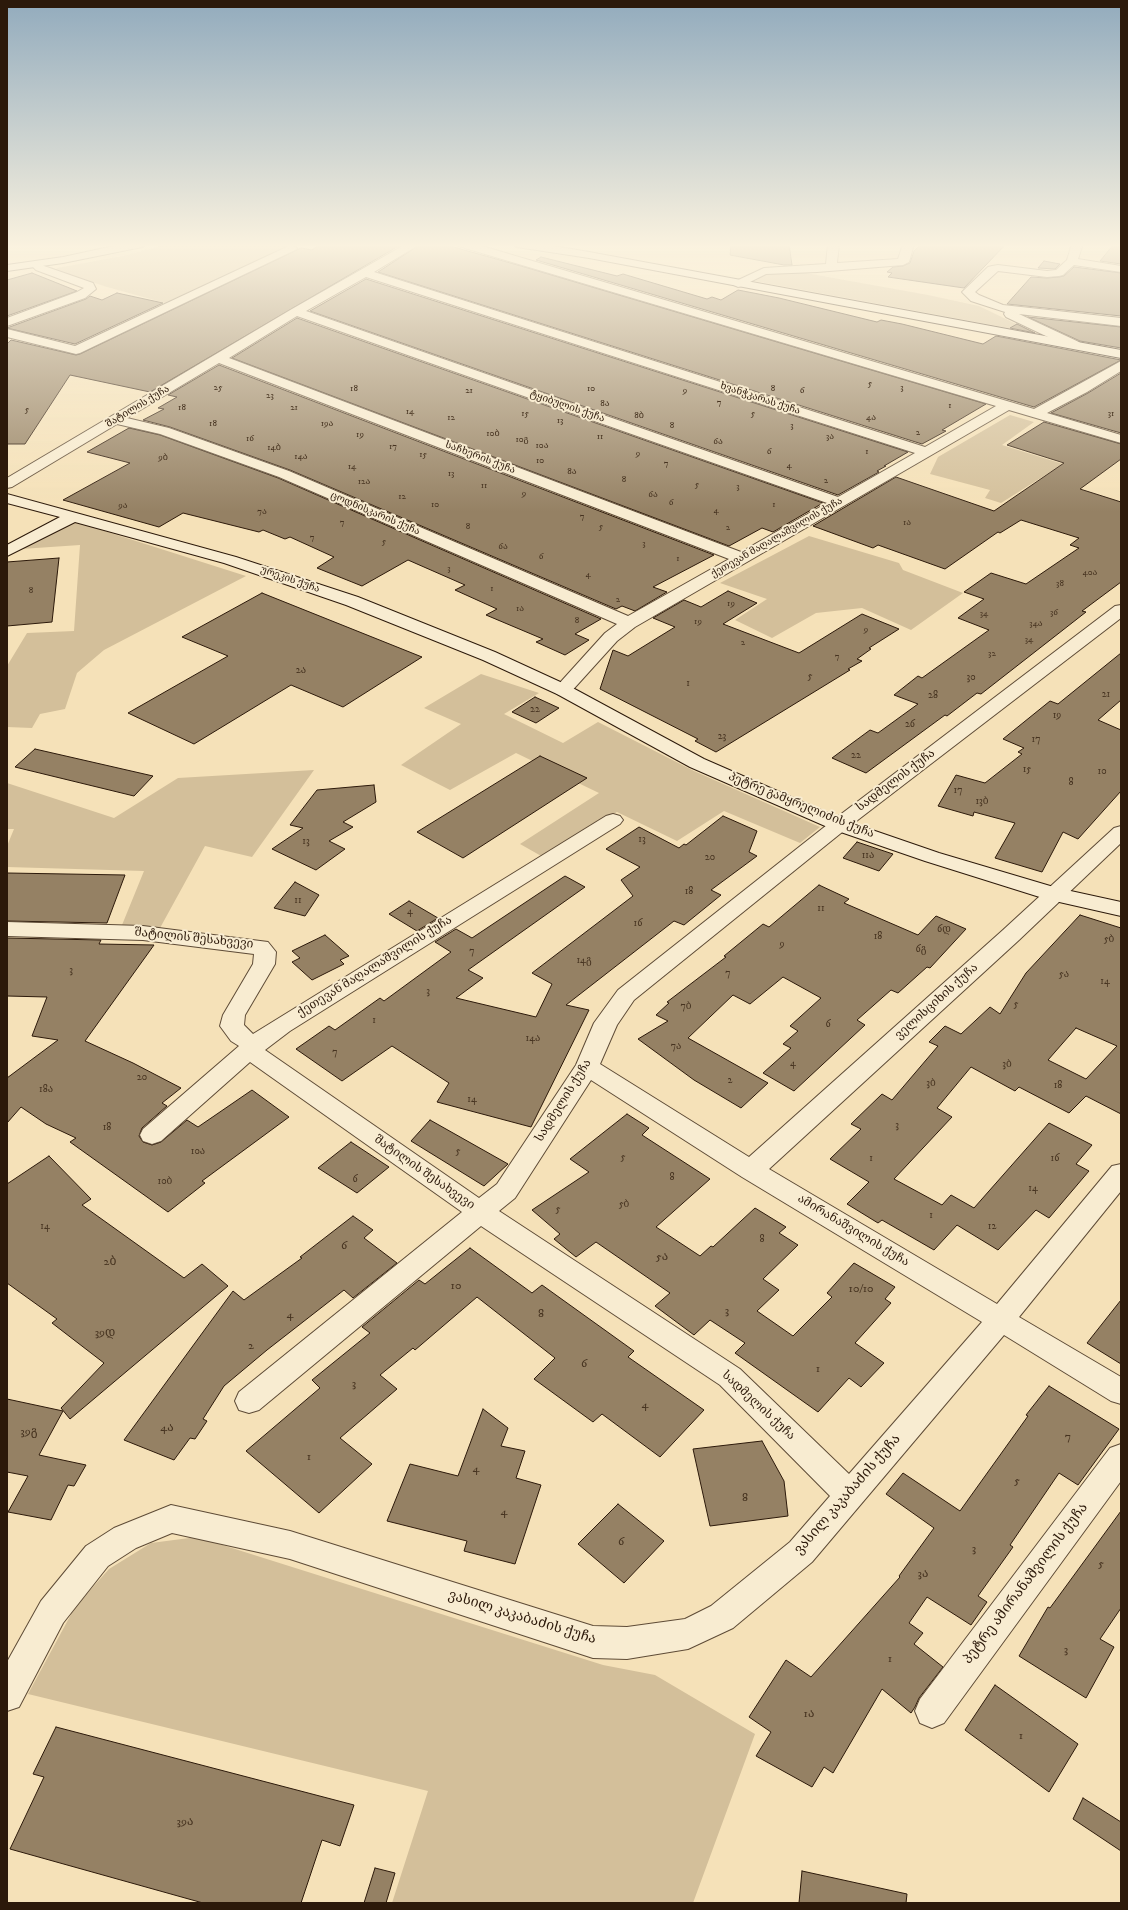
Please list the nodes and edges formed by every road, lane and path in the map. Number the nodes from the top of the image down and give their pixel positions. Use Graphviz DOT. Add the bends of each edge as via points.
graph roads {
  1 [pos="7,333"];
  2 [pos="112,333"];
  3 [pos="260,333"];
  4 [pos="356,333"];
  5 [pos="554,333"];
  6 [pos="762,333"];
  7 [pos="1009,333"];
  8 [pos="1049,333"];
  9 [pos="1075,345"];
  10 [pos="1121,354"];
  11 [pos="218,358"];
  12 [pos="1121,365"];
  13 [pos="1007,406"];
  14 [pos="1034,414"];
  15 [pos="116,420"];
  16 [pos="1121,439"];
  17 [pos="926,452"];
  18 [pos="7,484"];
  19 [pos="7,498"];
  20 [pos="838,502"];
  21 [pos="72,517"];
  22 [pos="7,551"];
  23 [pos="742,558"];
  24 [pos="1121,610"];
  25 [pos="629,623"];
  26 [pos="563,690"];
  27 [pos="613,820"];
  28 [pos="839,825"];
  29 [pos="1121,832"];
  30 [pos="1053,894"];
  31 [pos="1121,909"];
  32 [pos="7,929"];
  33 [pos="252,1049"];
  34 [pos="587,1067"];
  35 [pos="152,1135"];
  36 [pos="751,1170"];
  37 [pos="1121,1174"];
  38 [pos="480,1212"];
  39 [pos="1000,1319"];
  40 [pos="1121,1392"];
  41 [pos="249,1401"];
  42 [pos="1121,1457"];
  43 [pos="848,1495"];
  44 [pos="7,1695"];
  45 [pos="932,1711"];
  1 -- 2 [label="street" via="76,350"];
  3 -- 11 [label="street, შატილის ქუჩა"];
  4 -- 20 [label="street, ტყიბულის ქუჩა"];
  5 -- 17 [label="street, ხვანჭკარას ქუჩა"];
  6 -- 13 [label="street"];
  7 -- 9 [label="street"];
  8 -- 9 [label="street"];
  9 -- 10 [label="street"];
  11 -- 15 [label="street, შატილის ქუჩა"];
  11 -- 23 [label="street, საჩხერის ქუჩა"];
  12 -- 14 [label="street"];
  13 -- 14 [label="street"];
  13 -- 17 [label="street, ქეთევან მაღალაშვილის ქუჩა"];
  14 -- 16 [label="street"];
  15 -- 18 [label="street, შატილის ქუჩა"];
  15 -- 25 [label="street, ცოდნისკარის ქუჩა" via="164,431 284,474"];
  17 -- 20 [label="street, ქეთევან მაღალაშვილის ქუჩა"];
  19 -- 21 [label="street, ურეკის ქუჩა"];
  20 -- 23 [label="street, ქეთევან მაღალაშვილის ქუჩა"];
  21 -- 22 [label="street"];
  21 -- 26 [label="street, ურეკის ქუჩა" via="230,560 352,600 489,656"];
  23 -- 25 [label="street, ქეთევან მაღალაშვილის ქუჩა"];
  24 -- 28 [label="street, სადმელის ქუჩა"];
  25 -- 26 [label="street, ქეთევან მაღალაშვილის ქუჩა" via="611,637"];
  26 -- 28 [label="street, პეტრე გამყრელიძის ქუჩა" via="698,763"];
  27 -- 33 [label="street, ქეთევან მაღალაშვილის ქუჩა" via="282,1025"];
  28 -- 30 [label="street, პეტრე გამყრელიძის ქუჩა"];
  28 -- 34 [label="street, სადმელის ქუჩა" via="626,995 606,1022"];
  29 -- 30 [label="street, ველისციხის ქუჩა"];
  30 -- 31 [label="street, პეტრე გამყრელიძის ქუჩა"];
  30 -- 36 [label="street, ველისციხის ქუჩა"];
  32 -- 33 [label="street, შატილის შესახვევი" via="143,932 260,947 265,952 264,964 234,1015 232,1026"];
  33 -- 35 [label="street, ქეთევან მაღალაშვილის ქუჩა"];
  33 -- 38 [label="street, შატილის შესახვევი"];
  34 -- 36 [label="street, ამირანაშვილის ქუჩა"];
  34 -- 38 [label="street, სადმელის ქუჩა" via="506,1191"];
  36 -- 39 [label="street, ამირანაშვილის ქუჩა"];
  37 -- 39 [label="street, ვასილ კაკაბაძის ქუჩა"];
  38 -- 41 [label="street"];
  38 -- 43 [label="street, სადმელის ქუჩა" via="730,1377"];
  39 -- 40 [label="street, ამირანაშვილის ქუჩა"];
  39 -- 43 [label="street, ვასილ კაკაბაძის ქუჩა"];
  42 -- 45 [label="street, პეტრე ამირანაშვილის ქუჩა"];
  43 -- 44 [label="street, ვასილ კაკაბაძის ქუჩა" via="801,1552 722,1616 688,1634 627,1643 594,1642 290,1545 171,1519 125,1538 97,1556 52,1612"];
}
